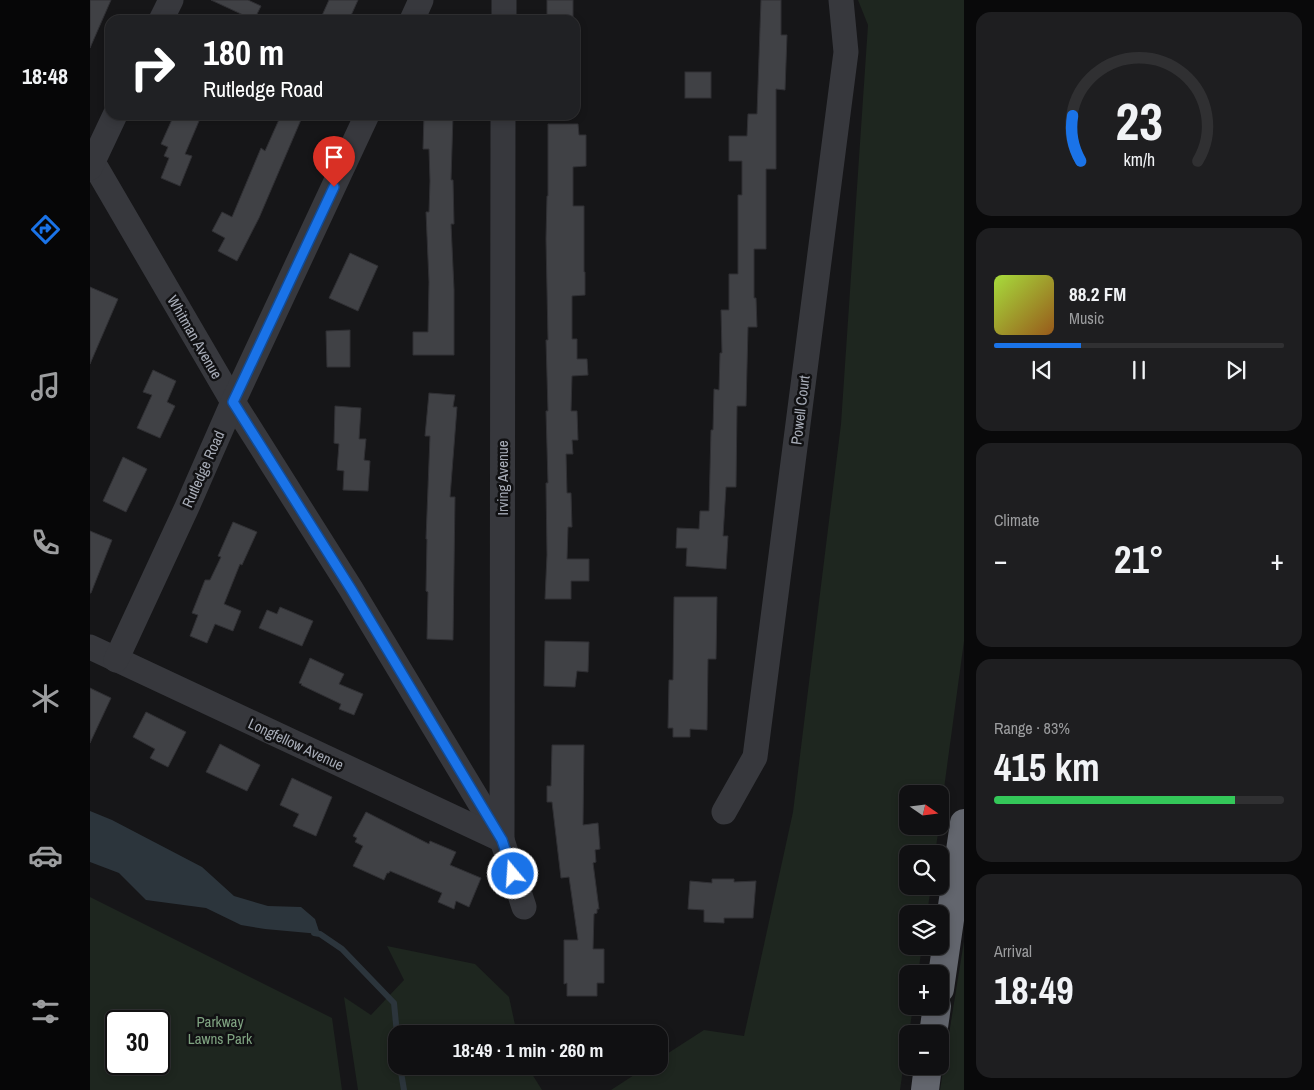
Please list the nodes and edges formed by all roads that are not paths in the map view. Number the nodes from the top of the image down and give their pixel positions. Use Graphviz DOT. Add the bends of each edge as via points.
graph roads {
  1 [pos="170,0"];
  2 [pos="421,0"];
  3 [pos="504,0"];
  4 [pos="841,0"];
  5 [pos="163,15"];
  6 [pos="414,15"];
  7 [pos="504,15"];
  8 [pos="112,120"];
  9 [pos="365,120"];
  10 [pos="503,120"];
  11 [pos="91,162"];
  12 [pos="233,402"];
  13 [pos="90,647"];
  14 [pos="116,660"];
  15 [pos="724,812"];
  16 [pos="964,823"];
  17 [pos="502,840"];
  18 [pos="524,907"];
  19 [pos="943,965"];
  20 [pos="926,1075"];
  21 [pos="924,1090"];
  1 -- 5 [label="street"];
  2 -- 6 [label="street"];
  3 -- 7 [label="street"];
  4 -- 15 [label="street, Powell Court" via="846,52 755,758"];
  8 -- 11 [label="street"];
  9 -- 12 [label="street, Rutledge Road"];
  10 -- 17 [label="street, Irving Avenue"];
  11 -- 12 [label="street, Whitman Avenue"];
  12 -- 14 [label="street, Rutledge Road"];
  12 -- 17 [label="street, Whitman Avenue" via="351,589"];
  13 -- 14 [label="street, Longfellow Avenue"];
  14 -- 17 [label="street, Longfellow Avenue"];
  16 -- 19 [label="highway"];
  17 -- 18 [label="street, Whitman Avenue"];
  20 -- 21 [label="highway"];
}
